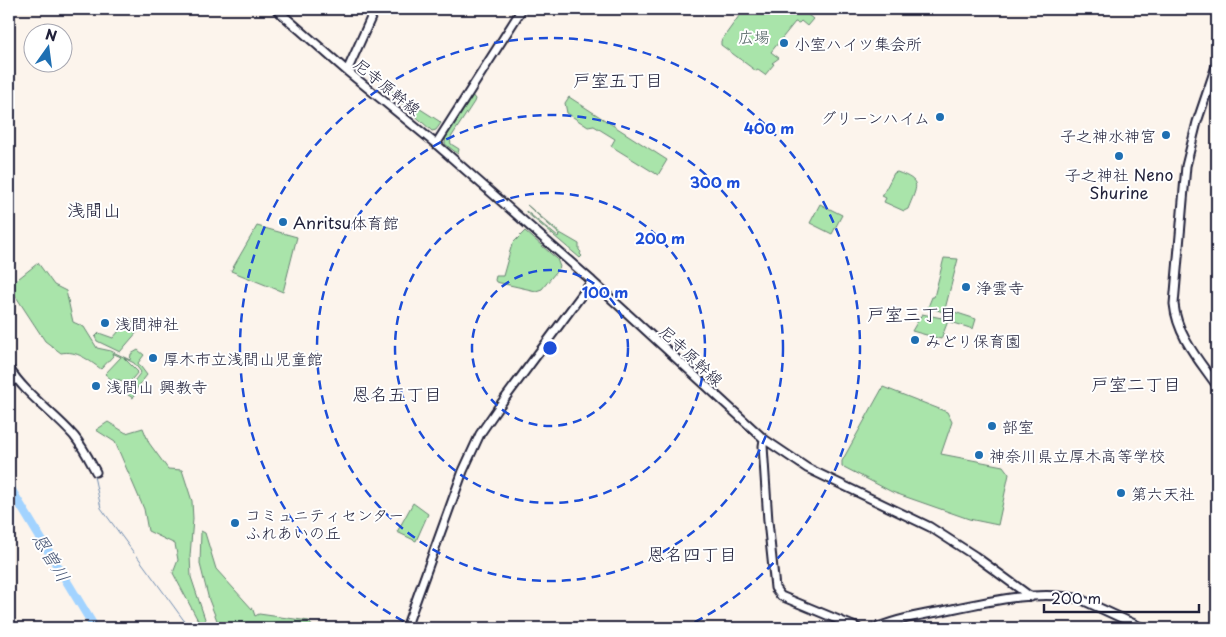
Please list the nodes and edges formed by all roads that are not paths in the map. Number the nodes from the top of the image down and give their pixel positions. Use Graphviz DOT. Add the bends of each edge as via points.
graph roads {
  1 [pos="276,9"];
  2 [pos="376,9"];
  3 [pos="522,9"];
  4 [pos="1217,63"];
  5 [pos="347,71"];
  6 [pos="436,144"];
  7 [pos="592,281"];
  8 [pos="9,368"];
  9 [pos="1217,386"];
  10 [pos="764,439"];
  11 [pos="96,472"];
  12 [pos="1031,597"];
  13 [pos="406,628"];
  14 [pos="858,628"];
  15 [pos="876,628"];
  16 [pos="1144,628"];
  1 -- 5 [label="street, 尼寺原幹線"];
  2 -- 5 [label="street"];
  3 -- 6 [label="street"];
  4 -- 9 [label="street" via="1186,166 1174,299 1176,320 1185,340"];
  5 -- 6 [label="street, 尼寺原幹線"];
  6 -- 7 [label="street, 尼寺原幹線"];
  7 -- 10 [label="street, 尼寺原幹線"];
  7 -- 13 [label="street" via="480,434 463,471"];
  8 -- 11 [label="street" via="26,391 72,434"];
  10 -- 12 [label="street, 尼寺原幹線" via="807,468 930,527"];
  10 -- 14 [label="street" via="775,588 781,596"];
  12 -- 15 [label="street" via="930,614"];
  12 -- 16 [label="street" via="1070,596"];
}
